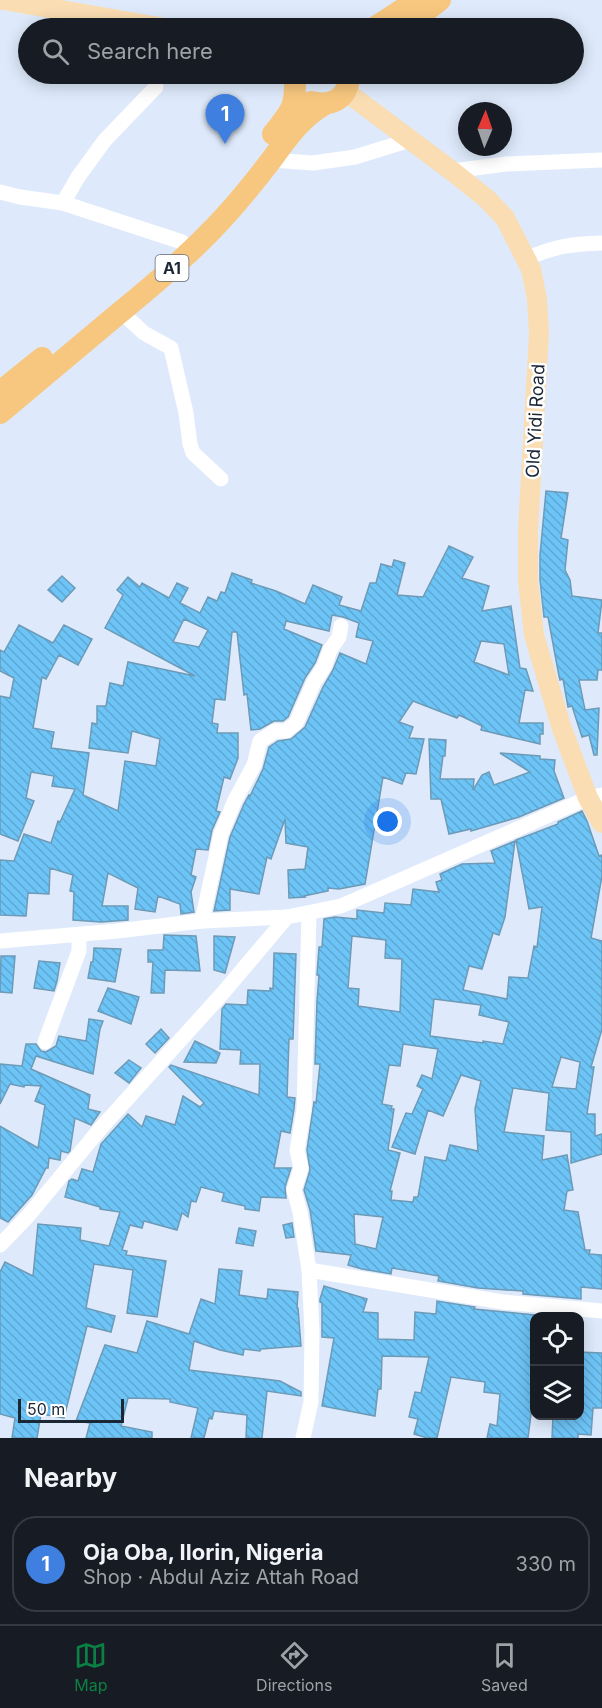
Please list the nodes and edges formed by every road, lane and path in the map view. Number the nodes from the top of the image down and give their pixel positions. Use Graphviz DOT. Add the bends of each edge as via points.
graph roads {
  1 [pos="3,0"];
  2 [pos="417,0"];
  3 [pos="440,0"];
  4 [pos="107,18"];
  5 [pos="389,18"];
  6 [pos="417,18"];
  7 [pos="295,84"];
  8 [pos="296,84"];
  9 [pos="345,84"];
  10 [pos="354,84"];
  11 [pos="156,87"];
  12 [pos="324,104"];
  13 [pos="410,140"];
  14 [pos="271,160"];
  15 [pos="602,160"];
  16 [pos="452,171"];
  17 [pos="0,192"];
  18 [pos="63,203"];
  19 [pos="182,242"];
  20 [pos="602,243"];
  21 [pos="526,259"];
  22 [pos="121,312"];
  23 [pos="0,392"];
  24 [pos="0,413"];
  25 [pos="221,479"];
  26 [pos="341,626"];
  27 [pos="595,796"];
  28 [pos="602,823"];
  29 [pos="309,914"];
  30 [pos="287,917"];
  31 [pos="202,921"];
  32 [pos="79,934"];
  33 [pos="0,941"];
  34 [pos="45,1042"];
  35 [pos="0,1245"];
  36 [pos="309,1270"];
  37 [pos="602,1311"];
  38 [pos="303,1438"];
  1 -- 4 [label="main road"];
  2 -- 5 [label="highway"];
  3 -- 6 [label="highway"];
  7 -- 19 [label="highway, A1" via="292,109 224,198"];
  8 -- 12 [label="highway" via="310,102"];
  9 -- 12 [label="highway" via="339,99"];
  10 -- 13 [label="main road, Old Yidi Road"];
  11 -- 18 [label="street" via="105,140"];
  12 -- 14 [label="highway, A1" via="290,133"];
  13 -- 14 [label="street" via="324,162"];
  13 -- 16 [label="main road, Old Yidi Road"];
  14 -- 22 [label="highway, A1" via="212,231"];
  15 -- 16 [label="street" via="506,164"];
  16 -- 21 [label="main road, Old Yidi Road" via="505,218"];
  17 -- 18 [label="street"];
  18 -- 19 [label="street"];
  19 -- 23 [label="highway, A1"];
  20 -- 21 [label="street" via="573,244"];
  21 -- 27 [label="main road, Old Yidi Road" via="537,299 539,334 528,530 534,635 561,726"];
  22 -- 24 [label="highway, A1"];
  22 -- 25 [label="street" via="144,333 171,348 193,453"];
  26 -- 31 [label="street" via="296,723 260,741 254,765 221,834"];
  27 -- 28 [label="main road, Old Yidi Road"];
  27 -- 29 [label="street" via="341,906"];
  29 -- 30 [label="street"];
  29 -- 36 [label="street" via="304,1110 297,1150 301,1168 294,1190"];
  30 -- 31 [label="street"];
  30 -- 35 [label="street"];
  31 -- 32 [label="street"];
  32 -- 33 [label="street"];
  32 -- 34 [label="street" via="79,951"];
  36 -- 37 [label="street" via="502,1302"];
  36 -- 38 [label="street" via="312,1402"];
}
